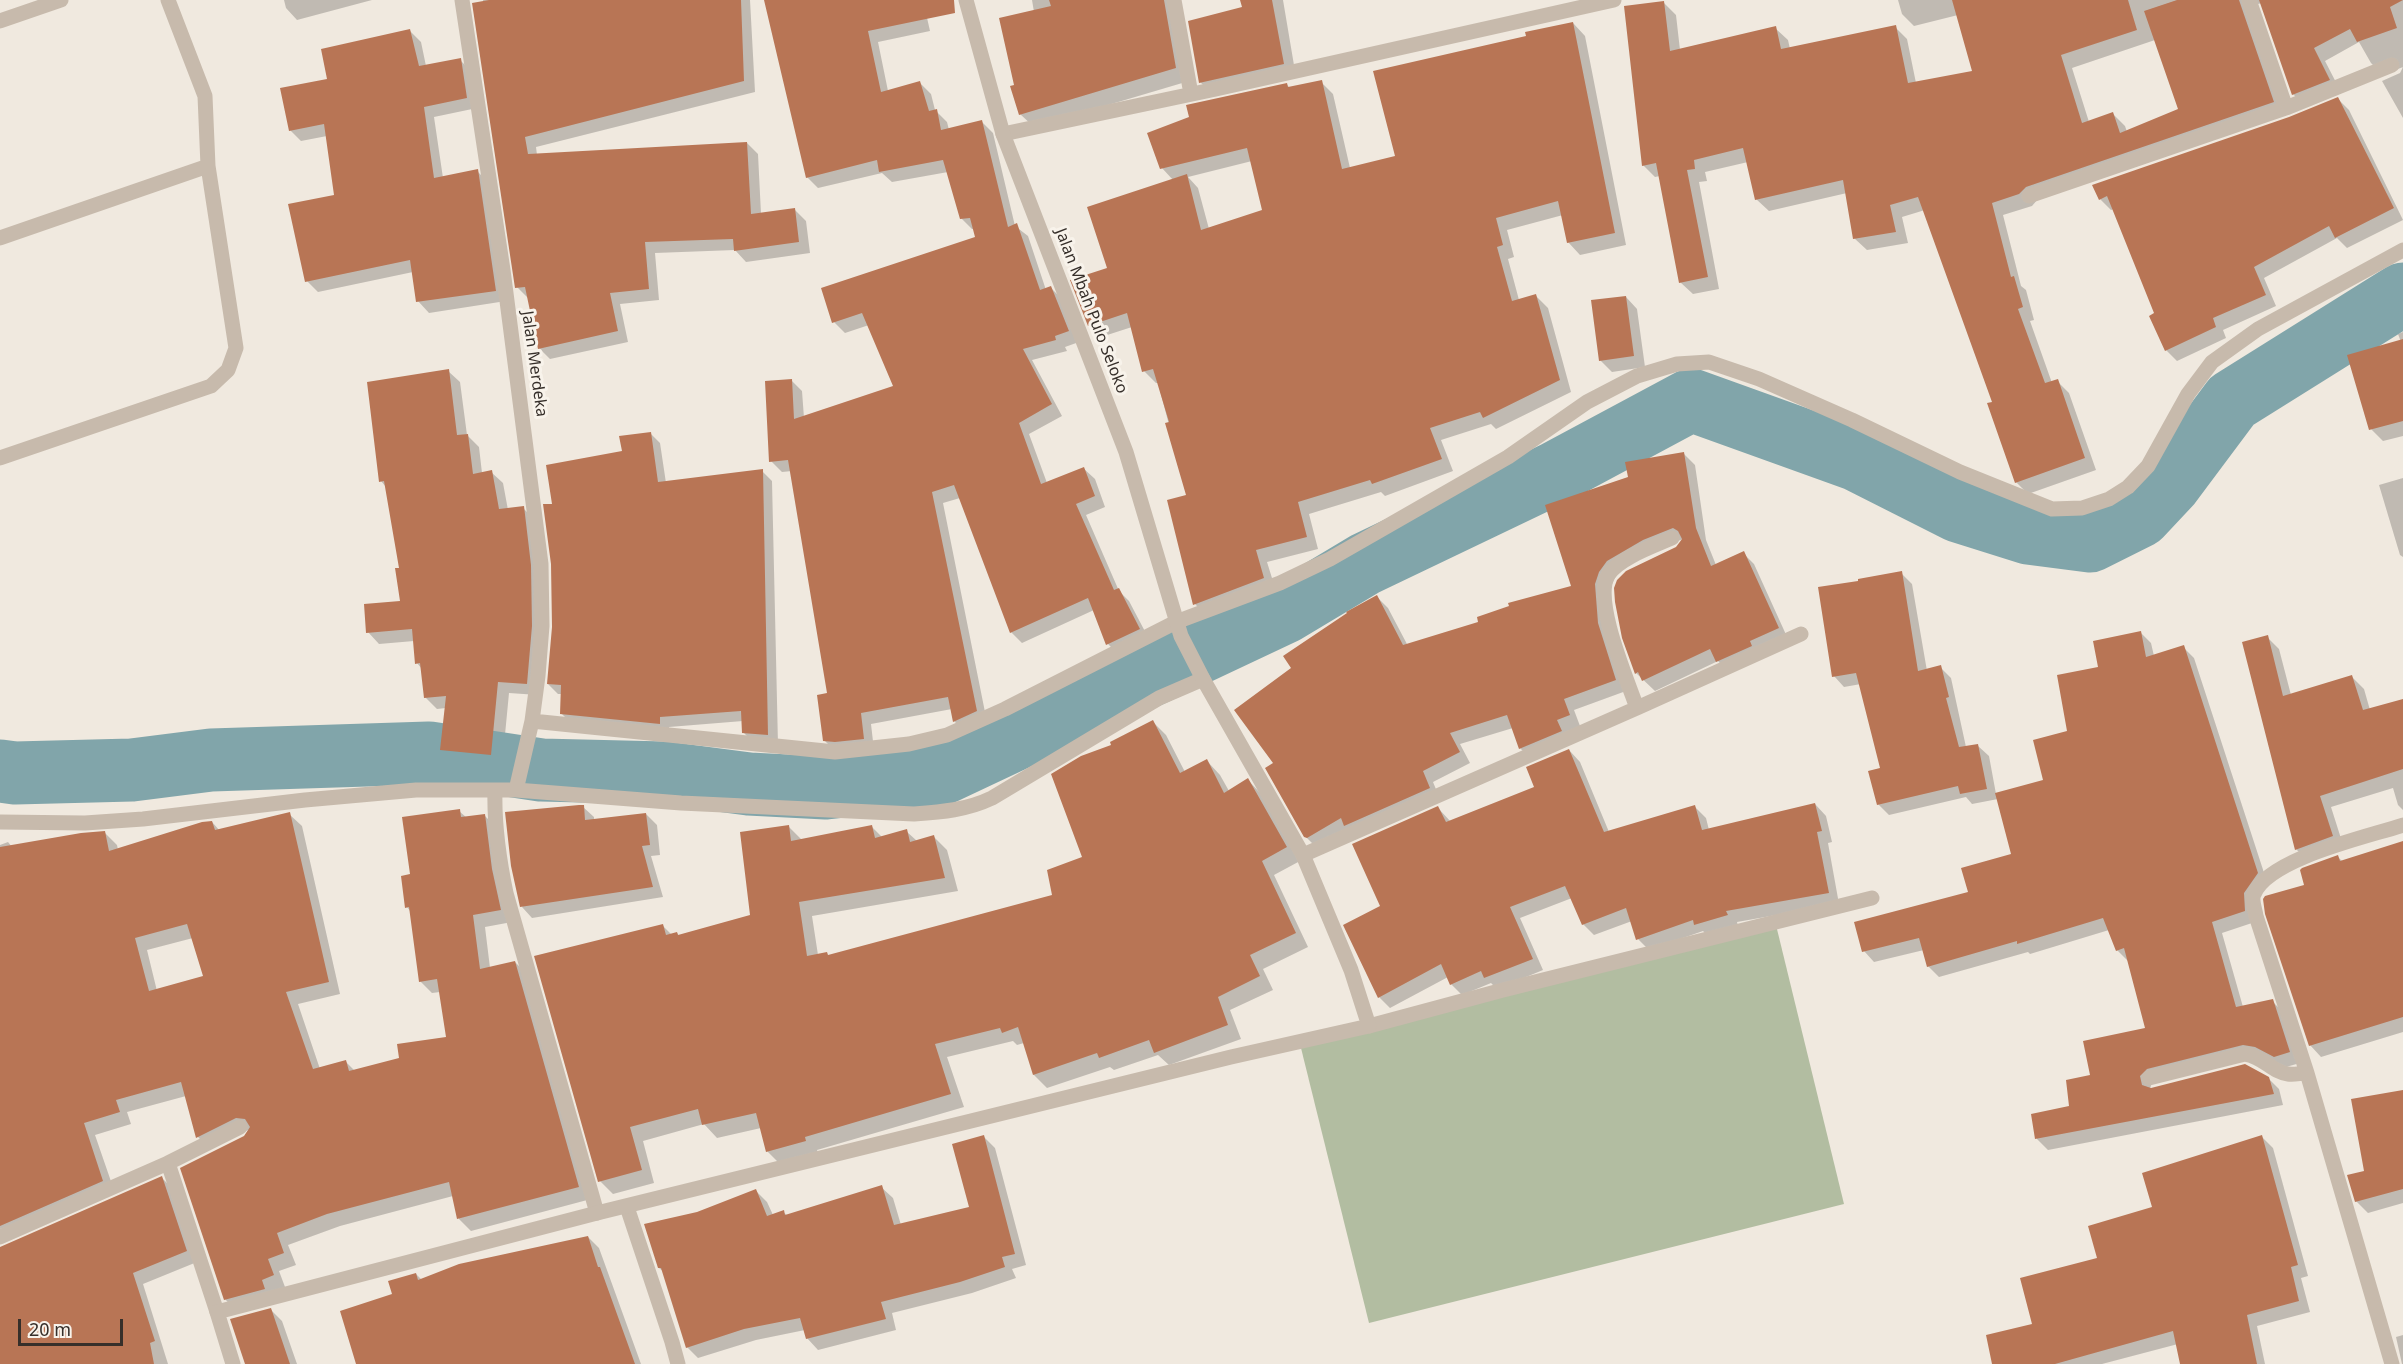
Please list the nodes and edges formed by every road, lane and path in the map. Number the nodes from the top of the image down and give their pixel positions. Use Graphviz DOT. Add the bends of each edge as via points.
graph roads {
  1 [pos="61,0"];
  2 [pos="168,0"];
  3 [pos="462,0"];
  4 [pos="966,0"];
  5 [pos="1174,0"];
  6 [pos="1614,0"];
  7 [pos="2248,0"];
  8 [pos="0,21"];
  9 [pos="2392,65"];
  10 [pos="1191,94"];
  11 [pos="2286,108"];
  12 [pos="1003,134"];
  13 [pos="208,166"];
  14 [pos="2029,196"];
  15 [pos="0,238"];
  16 [pos="2403,250"];
  17 [pos="0,458"];
  18 [pos="1672,538"];
  19 [pos="1178,629"];
  20 [pos="1801,634"];
  21 [pos="1200,673"];
  22 [pos="1637,708"];
  23 [pos="531,728"];
  24 [pos="518,784"];
  25 [pos="495,791"];
  26 [pos="0,822"];
  27 [pos="2403,825"];
  28 [pos="1304,855"];
  29 [pos="1872,898"];
  30 [pos="1369,1026"];
  31 [pos="2307,1073"];
  32 [pos="2149,1078"];
  33 [pos="240,1127"];
  34 [pos="168,1163"];
  35 [pos="627,1207"];
  36 [pos="597,1213"];
  37 [pos="0,1237"];
  38 [pos="217,1312"];
  39 [pos="233,1364"];
  40 [pos="678,1364"];
  41 [pos="2392,1364"];
  1 -- 8 [label="street"];
  2 -- 13 [label="street" via="205,96"];
  3 -- 23 [label="street, Jalan Merdeka" via="503,270 541,564 542,626"];
  4 -- 12 [label="street, Jalan Mbah Pulo Seloko"];
  5 -- 10 [label="street"];
  6 -- 10 [label="street"];
  7 -- 11 [label="street"];
  9 -- 11 [label="street"];
  10 -- 12 [label="street"];
  11 -- 14 [label="street"];
  12 -- 19 [label="street, Jalan Mbah Pulo Seloko" via="1126,452"];
  13 -- 15 [label="street"];
  13 -- 17 [label="street" via="236,348 228,370 211,386"];
  16 -- 19 [label="street" via="2258,329 2212,362 2188,394 2148,466 2128,487 2109,499 2082,508 2052,509 1960,472 1749,376 1709,362 1677,364 1637,376 1587,402 1509,457 1330,559"];
  18 -- 22 [label="street" via="1622,562 1609,574 1603,591 1605,614"];
  19 -- 21 [label="street, Jalan Mbah Pulo Seloko"];
  19 -- 23 [label="street" via="947,735 909,744 835,752"];
  20 -- 22 [label="street"];
  21 -- 24 [label="street" via="992,798 953,811 914,814 681,803"];
  21 -- 28 [label="street, Jalan Mbah Pulo Seloko"];
  22 -- 28 [label="street"];
  23 -- 24 [label="street, Jalan Merdeka"];
  24 -- 25 [label="street"];
  25 -- 26 [label="street" via="416,790 85,823"];
  25 -- 36 [label="street" via="494,818 506,893"];
  27 -- 31 [label="street" via="2307,855 2274,871 2259,883 2253,897"];
  28 -- 30 [label="street, Jalan Mbah Pulo Seloko" via="1351,970"];
  29 -- 30 [label="street"];
  30 -- 35 [label="street"];
  31 -- 32 [label="street" via="2280,1072 2258,1056 2245,1054"];
  31 -- 41 [label="street"];
  33 -- 34 [label="street"];
  34 -- 37 [label="street"];
  34 -- 38 [label="street"];
  35 -- 36 [label="street"];
  35 -- 40 [label="street"];
  36 -- 38 [label="street"];
  38 -- 39 [label="street"];
}
